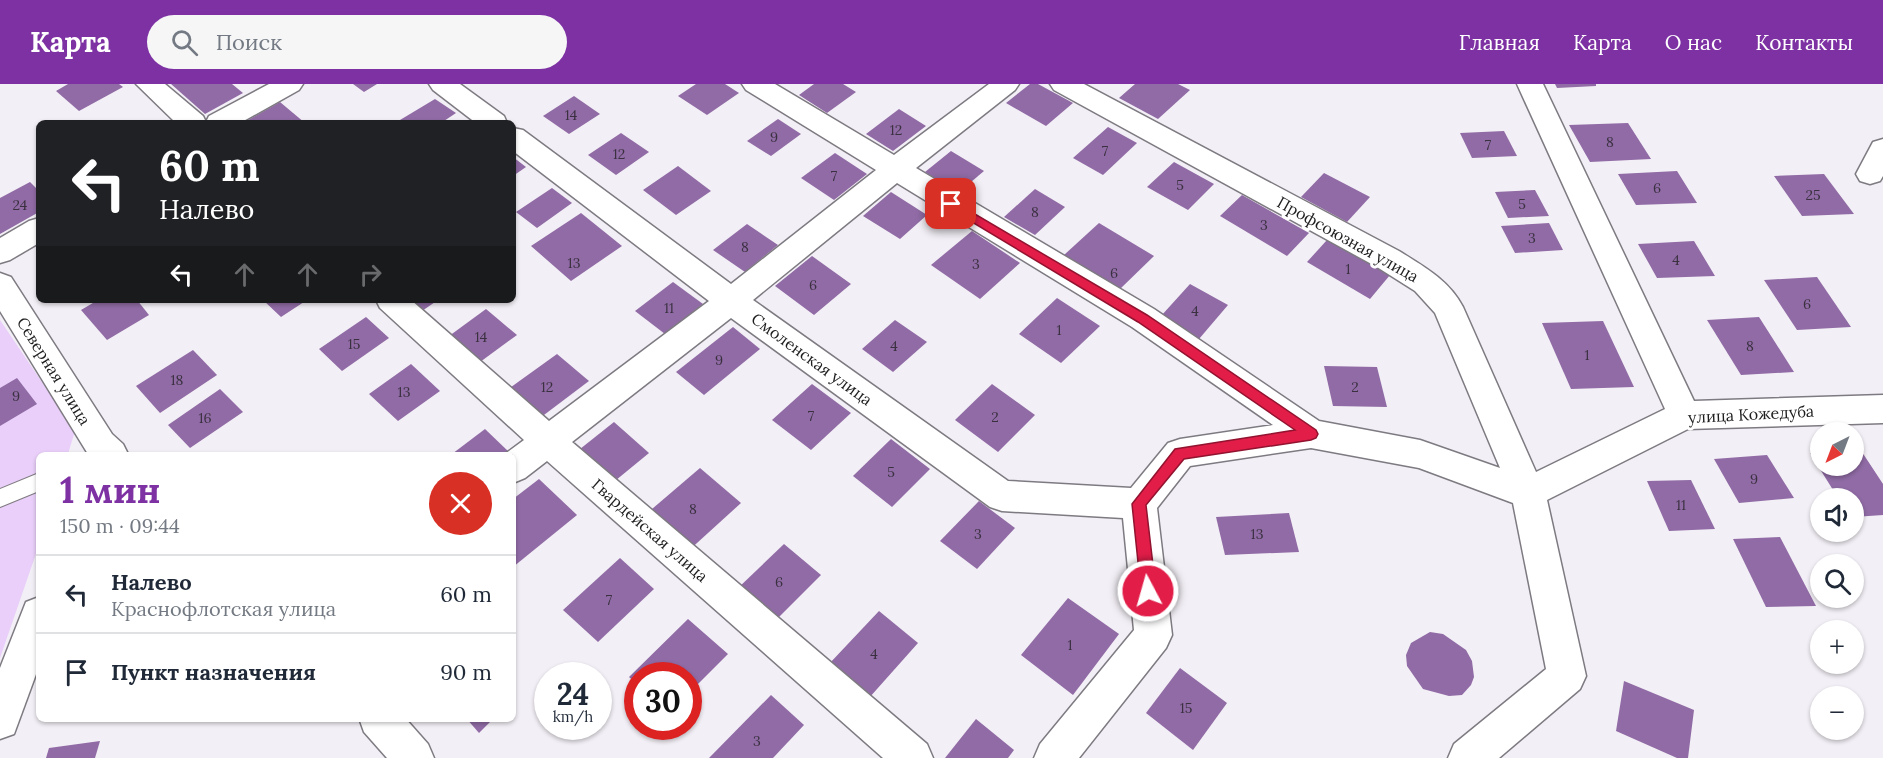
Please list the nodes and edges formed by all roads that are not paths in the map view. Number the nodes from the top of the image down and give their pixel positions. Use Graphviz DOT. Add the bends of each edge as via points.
graph roads {
  1 [pos="149,84"];
  2 [pos="290,84"];
  3 [pos="441,84"];
  4 [pos="755,84"];
  5 [pos="1006,84"];
  6 [pos="1063,84"];
  7 [pos="1530,84"];
  8 [pos="190,120"];
  9 [pos="224,120"];
  10 [pos="490,120"];
  11 [pos="516,139"];
  12 [pos="1883,149"];
  13 [pos="894,170"];
  14 [pos="1870,174"];
  15 [pos="36,231"];
  16 [pos="0,252"];
  17 [pos="0,285"];
  18 [pos="731,301"];
  19 [pos="394,303"];
  20 [pos="1883,409"];
  21 [pos="1684,415"];
  22 [pos="1311,434"];
  23 [pos="548,441"];
  24 [pos="103,451"];
  25 [pos="516,466"];
  26 [pos="36,483"];
  27 [pos="1528,494"];
  28 [pos="0,498"];
  29 [pos="1139,504"];
  30 [pos="36,622"];
  31 [pos="0,720"];
  32 [pos="382,722"];
  33 [pos="414,758"];
  34 [pos="913,758"];
  35 [pos="1054,758"];
  36 [pos="1467,758"];
  1 -- 8 [label="street"];
  2 -- 9 [label="street"];
  3 -- 10 [label="street"];
  4 -- 13 [label="street"];
  5 -- 13 [label="street"];
  6 -- 27 [label="street, Профсоюзная улица" via="1426,283 1448,307"];
  7 -- 21 [label="street"];
  11 -- 18 [label="street, Смоленская улица"];
  12 -- 14 [label="street"];
  13 -- 18 [label="street"];
  13 -- 22 [label="street" via="1143,318"];
  15 -- 16 [label="street"];
  17 -- 24 [label="street, Северная улица"];
  18 -- 23 [label="street"];
  18 -- 29 [label="street, Смоленская улица" via="1002,496"];
  19 -- 23 [label="street, Гвардейская улица"];
  20 -- 21 [label="street, улица Кожедуба"];
  21 -- 27 [label="street, улица Кожедуба"];
  22 -- 27 [label="street" via="1420,454"];
  22 -- 29 [label="street" via="1180,453"];
  23 -- 25 [label="street"];
  23 -- 34 [label="street, Гвардейская улица"];
  26 -- 28 [label="lane"];
  27 -- 36 [label="street, Профсоюзная улица" via="1567,676"];
  29 -- 35 [label="street" via="1153,635"];
  30 -- 31 [label="street"];
  32 -- 33 [label="street"];
}
